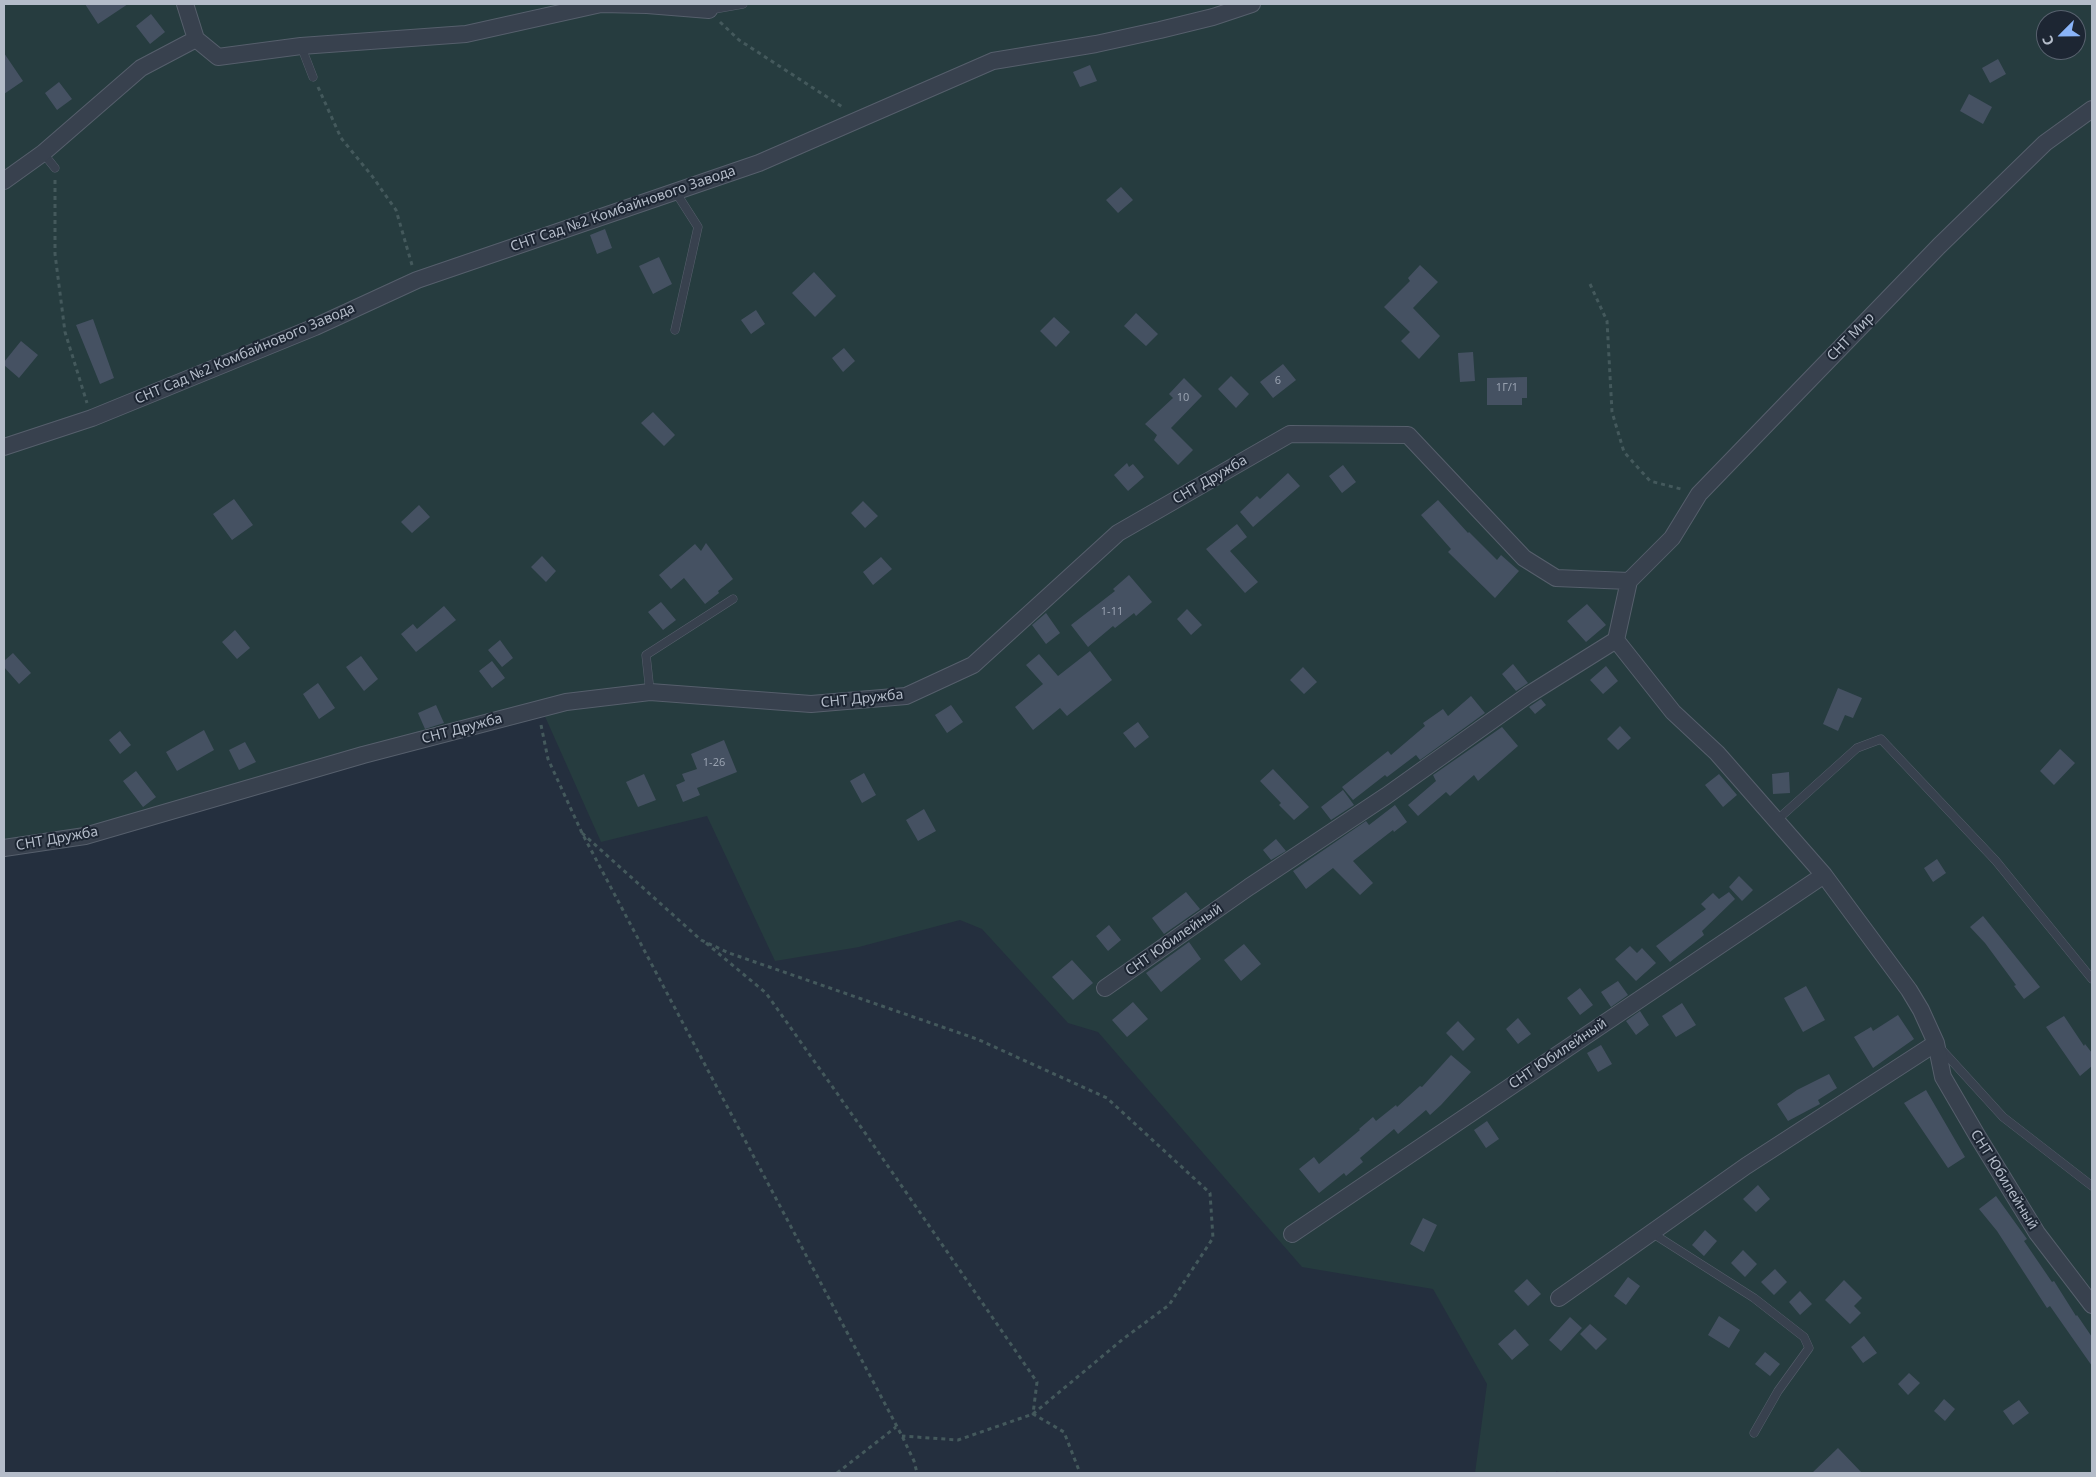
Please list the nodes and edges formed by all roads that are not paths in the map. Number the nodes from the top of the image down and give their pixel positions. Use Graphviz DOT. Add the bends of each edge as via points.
graph roads {
  1 [pos="185,4"];
  2 [pos="743,4"];
  3 [pos="1252,4"];
  4 [pos="708,7"];
  5 [pos="196,40"];
  6 [pos="301,46"];
  7 [pos="314,77"];
  8 [pos="2092,109"];
  9 [pos="44,153"];
  10 [pos="55,168"];
  11 [pos="4,181"];
  12 [pos="675,191"];
  13 [pos="675,330"];
  14 [pos="4,448"];
  15 [pos="1629,582"];
  16 [pos="732,599"];
  17 [pos="1616,640"];
  18 [pos="650,692"];
  19 [pos="1777,820"];
  20 [pos="4,848"];
  21 [pos="1824,875"];
  22 [pos="2092,979"];
  23 [pos="1105,988"];
  24 [pos="1936,1044"];
  25 [pos="2092,1186"];
  26 [pos="1652,1232"];
  27 [pos="1292,1234"];
  28 [pos="1559,1298"];
  29 [pos="2092,1305"];
  30 [pos="1754,1433"];
  1 -- 5 [label="street"];
  2 -- 4 [label="lane"];
  3 -- 12 [label="street, СНТ Сад №2 Комбайнового Завода" via="1160,30 993,61 759,163"];
  4 -- 6 [label="street" via="601,4 466,34"];
  5 -- 6 [label="street" via="218,57"];
  5 -- 9 [label="street" via="141,68"];
  6 -- 7 [label="lane"];
  8 -- 15 [label="street, СНТ Мир" via="2045,143 1939,246 1698,494 1672,538"];
  9 -- 10 [label="lane"];
  9 -- 11 [label="street"];
  12 -- 13 [label="lane" via="698,226"];
  12 -- 14 [label="street, СНТ Сад №2 Комбайнового Завода" via="417,280 315,327 92,418"];
  15 -- 17 [label="street"];
  15 -- 18 [label="street, СНТ Дружба" via="1556,578 1524,558 1408,435 1290,434 1118,533 973,665 906,696 812,704"];
  16 -- 18 [label="lane" via="646,656"];
  17 -- 19 [label="street, СНТ Юбилейный" via="1673,712 1717,753"];
  17 -- 23 [label="street, СНТ Юбилейный" via="1528,694 1386,796"];
  18 -- 20 [label="street, СНТ Дружба" via="566,702 363,755 85,836"];
  19 -- 21 [label="street, СНТ Юбилейный"];
  19 -- 22 [label="lane" via="1857,748 1881,739 1996,861"];
  21 -- 24 [label="street, СНТ Юбилейный" via="1909,990"];
  21 -- 27 [label="street, СНТ Юбилейный"];
  24 -- 25 [label="lane" via="2003,1117"];
  24 -- 26 [label="street" via="1746,1166"];
  24 -- 29 [label="street, СНТ Юбилейный" via="1944,1077 1978,1138 2037,1233"];
  26 -- 28 [label="street"];
  26 -- 30 [label="lane" via="1754,1298 1804,1337 1809,1348 1778,1391"];
}
